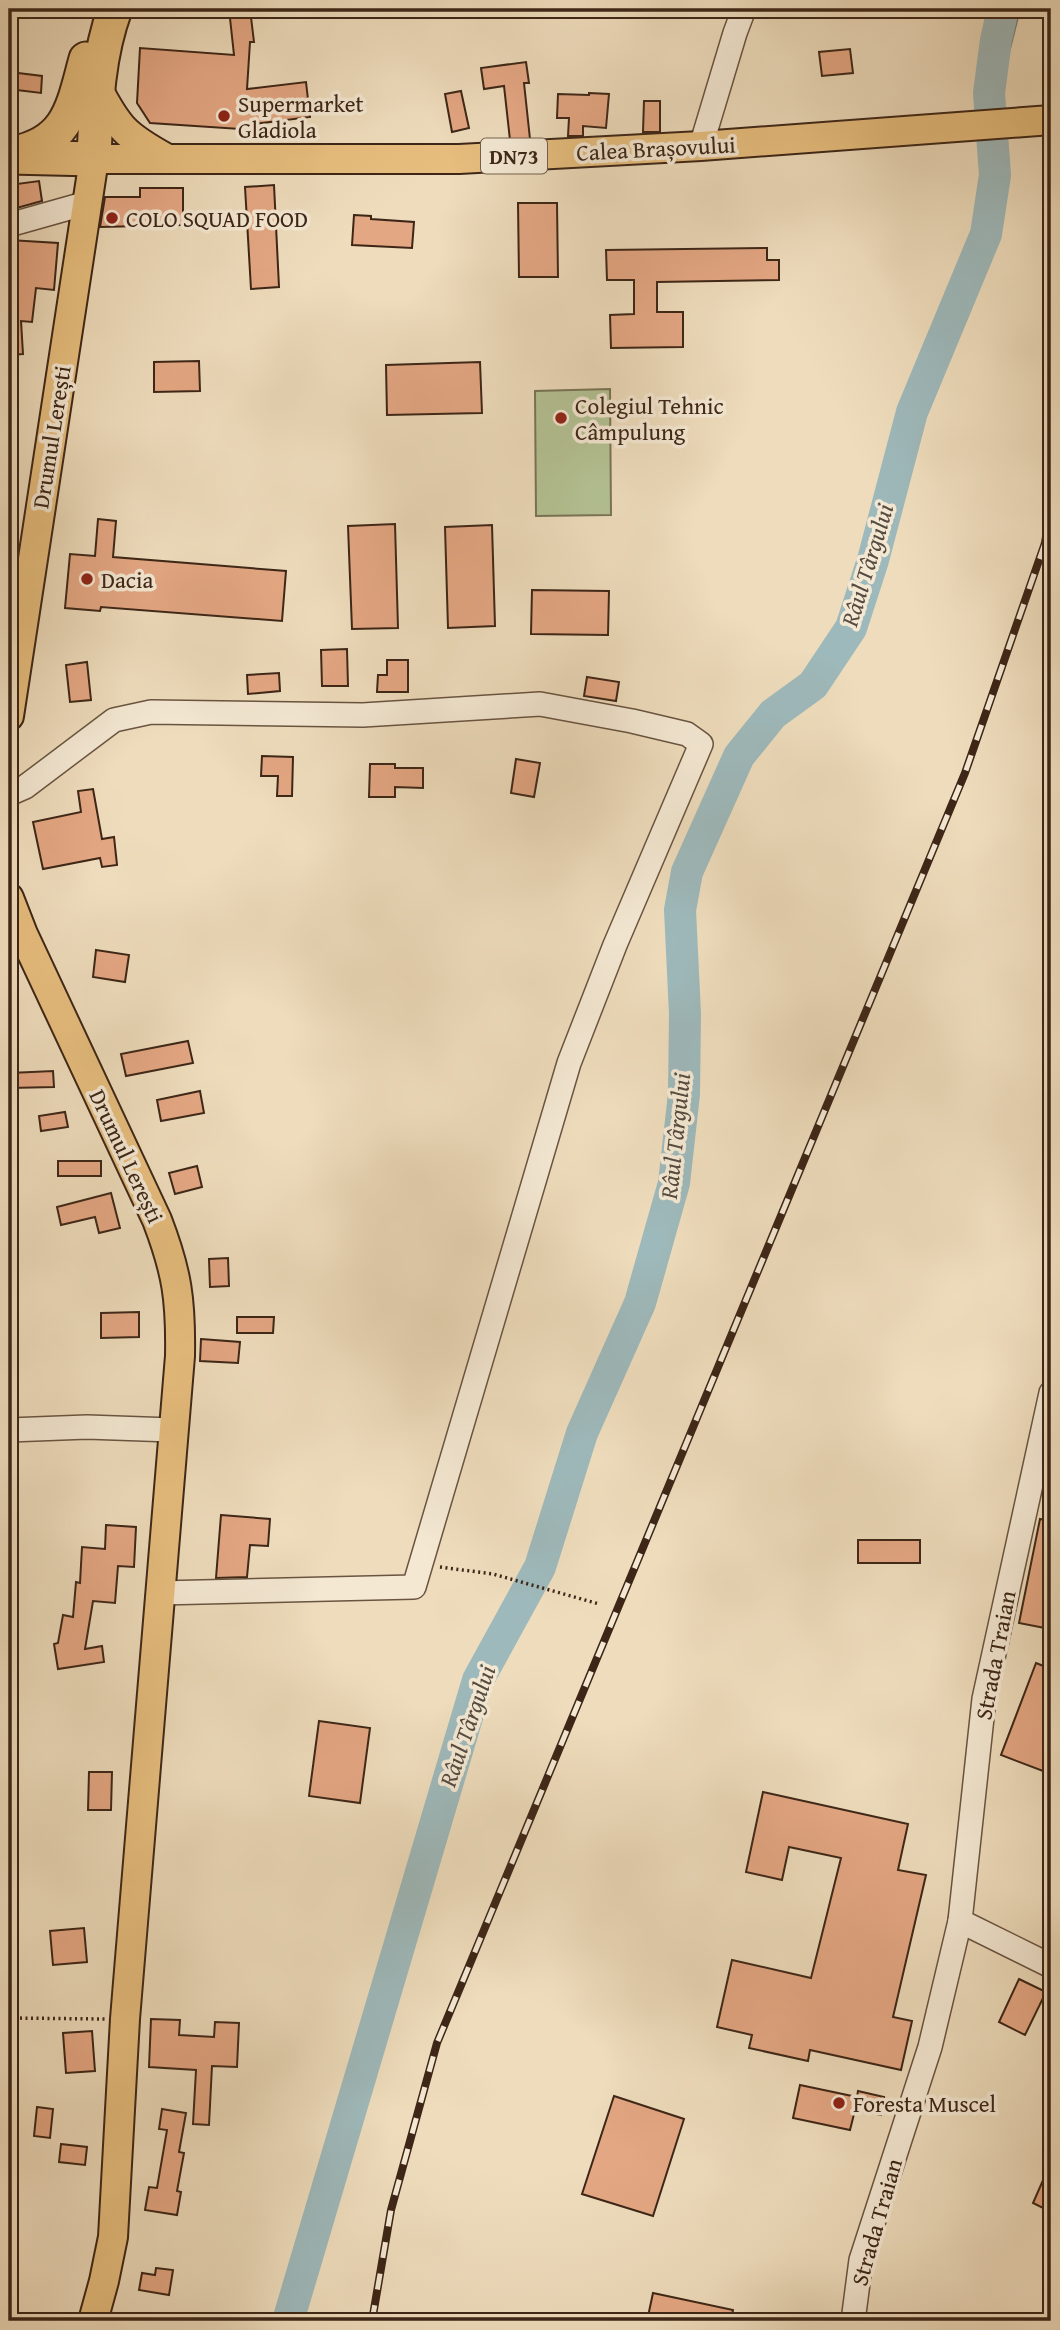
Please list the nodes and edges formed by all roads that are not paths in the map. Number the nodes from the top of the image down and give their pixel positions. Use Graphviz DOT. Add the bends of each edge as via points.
graph roads {
  1 [pos="744,9"];
  2 [pos="114,13"];
  3 [pos="97,87"];
  4 [pos="1051,120"];
  5 [pos="701,146"];
  6 [pos="9,156"];
  7 [pos="166,158"];
  8 [pos="94,159"];
  9 [pos="87,203"];
  10 [pos="9,225"];
  11 [pos="9,716"];
  12 [pos="9,794"];
  13 [pos="9,898"];
  14 [pos="1051,1393"];
  15 [pos="9,1430"];
  16 [pos="172,1430"];
  17 [pos="159,1593"];
  18 [pos="960,1921"];
  19 [pos="1051,1966"];
  20 [pos="93,2321"];
  21 [pos="853,2321"];
  1 -- 5 [label="street"];
  2 -- 3 [label="highway"];
  2 -- 6 [label="highway" via="86,56 64,125 47,142"];
  3 -- 7 [label="main road" via="111,115 129,136"];
  3 -- 8 [label="highway"];
  4 -- 5 [label="main road, Calea Brașovului / DN73"];
  5 -- 7 [label="main road, Calea Brașovului / DN73" via="446,159"];
  6 -- 8 [label="highway, Calea Brașovului / DN73"];
  7 -- 8 [label="main road, Calea Brașovului / DN73"];
  8 -- 9 [label="main road, Drumul Lerești"];
  9 -- 10 [label="street"];
  9 -- 11 [label="main road, Drumul Lerești"];
  12 -- 17 [label="street" via="114,720 151,712 363,715 540,704 687,734 701,744 569,1063 415,1587"];
  13 -- 16 [label="main road, Drumul Lerești" via="140,1180 174,1264 181,1317"];
  14 -- 18 [label="street, Strada Traian" via="984,1699"];
  15 -- 16 [label="street"];
  16 -- 17 [label="main road, Drumul Lerești"];
  17 -- 20 [label="main road, Drumul Lerești" via="125,2019 113,2237"];
  18 -- 19 [label="street"];
  18 -- 21 [label="street, Strada Traian" via="930,2047 861,2260"];
}
